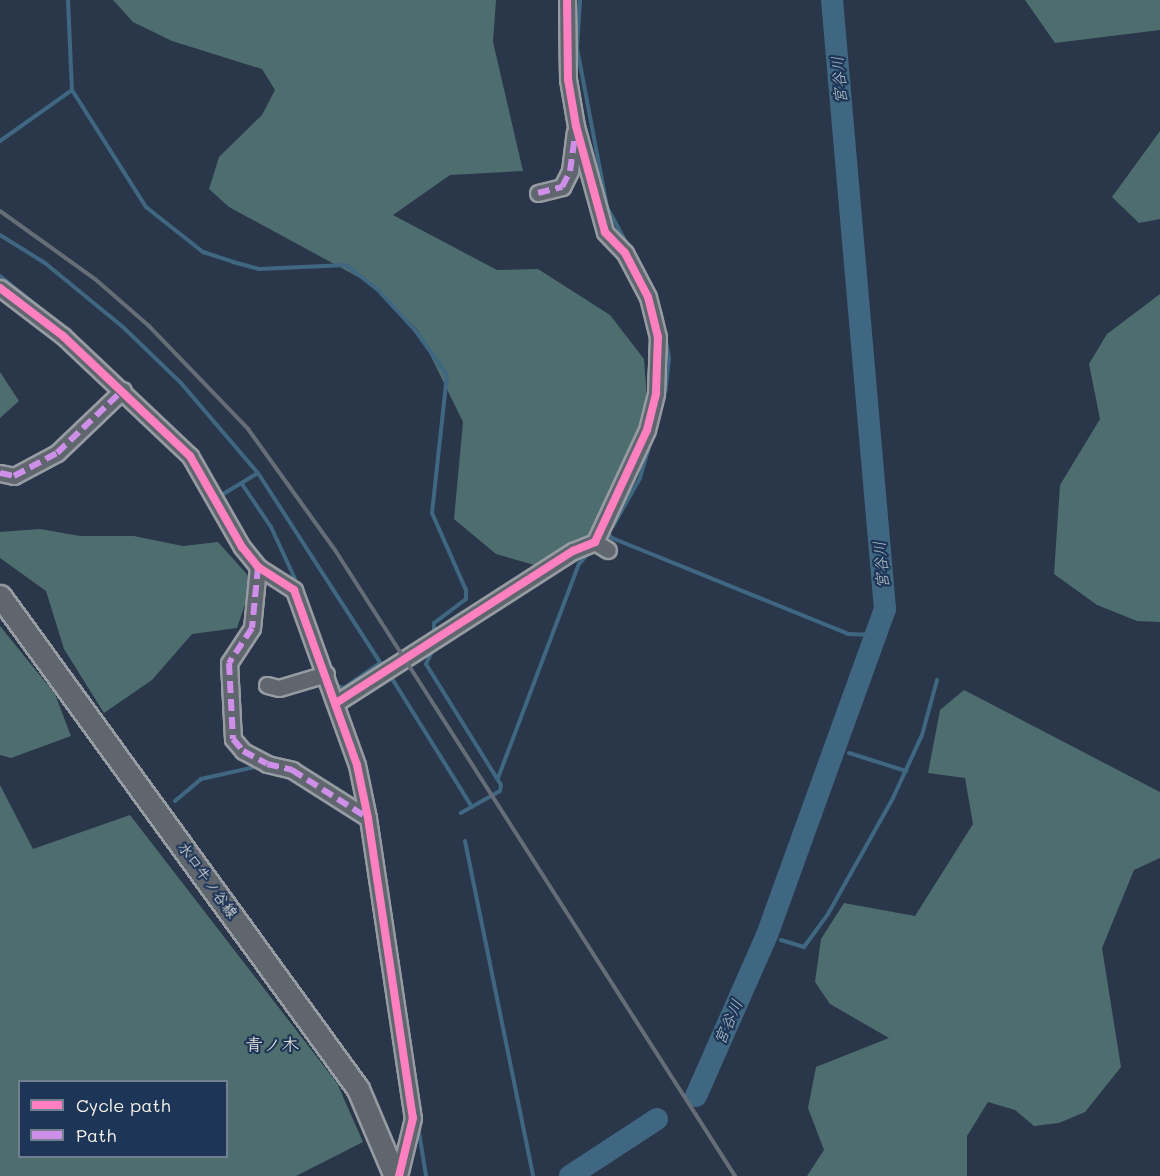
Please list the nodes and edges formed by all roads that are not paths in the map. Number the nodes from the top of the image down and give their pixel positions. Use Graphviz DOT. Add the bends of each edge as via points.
graph roads {
  1 [pos="567,0"];
  2 [pos="576,126"];
  3 [pos="538,193"];
  4 [pos="0,288"];
  5 [pos="123,390"];
  6 [pos="0,473"];
  7 [pos="258,567"];
  8 [pos="0,596"];
  9 [pos="326,674"];
  10 [pos="267,685"];
  11 [pos="336,703"];
  12 [pos="368,818"];
  13 [pos="397,1176"];
  1 -- 2 [label="street" via="566,49"];
  2 -- 3 [label="street" via="570,171 562,187"];
  2 -- 11 [label="street" via="605,232 625,253 648,297 658,337 656,393 602,546 573,551"];
  4 -- 5 [label="street"];
  5 -- 6 [label="street" via="57,453 14,476"];
  5 -- 7 [label="street" via="190,456 242,547"];
  7 -- 9 [label="street" via="294,590"];
  7 -- 12 [label="street" via="252,628 229,663 233,739 243,751 267,764 292,770"];
  8 -- 13 [label="main road, 水口牛ノ谷線" via="358,1089"];
  9 -- 10 [label="street" via="279,688"];
  9 -- 11 [label="street"];
  11 -- 12 [label="street"];
  12 -- 13 [label="street" via="413,1118"];
}
